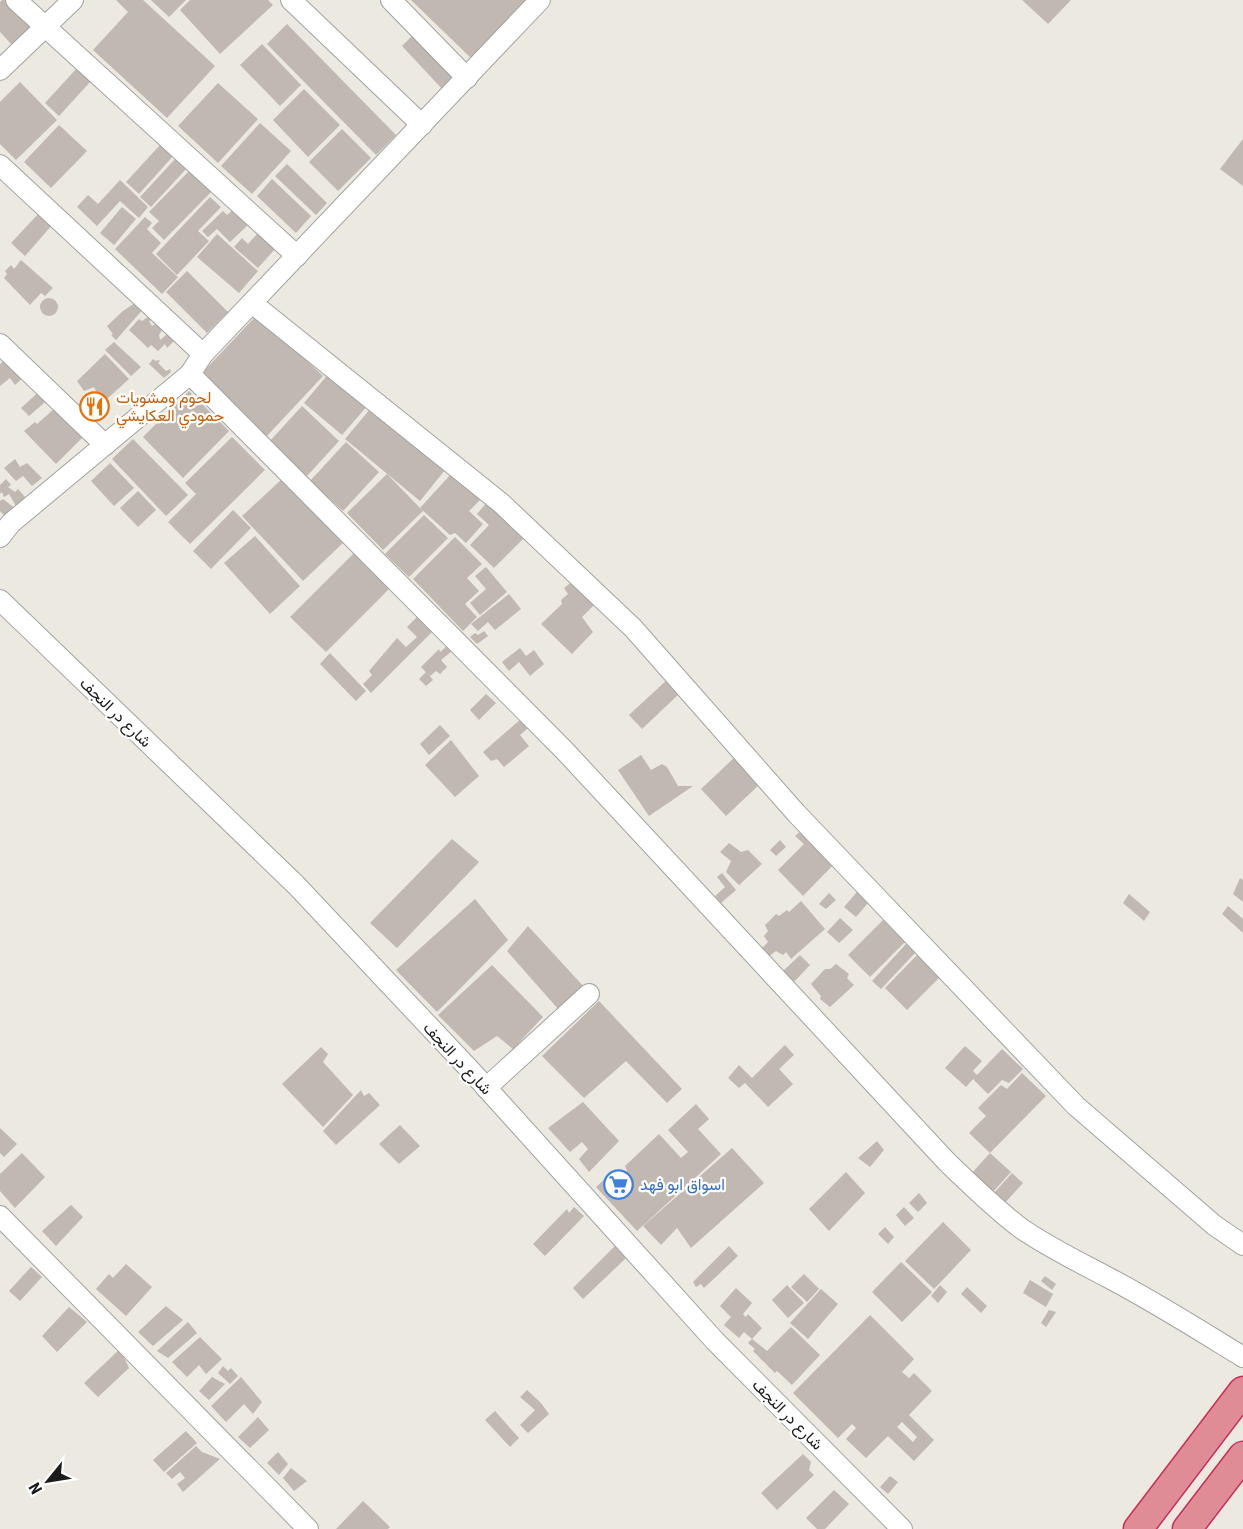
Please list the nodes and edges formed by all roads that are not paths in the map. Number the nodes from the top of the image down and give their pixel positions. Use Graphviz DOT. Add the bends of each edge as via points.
graph roads {
  1 [pos="16,0"];
  2 [pos="74,0"];
  3 [pos="291,0"];
  4 [pos="391,0"];
  5 [pos="540,0"];
  6 [pos="45,26"];
  7 [pos="0,70"];
  8 [pos="466,78"];
  9 [pos="422,125"];
  10 [pos="0,165"];
  11 [pos="297,256"];
  12 [pos="252,303"];
  13 [pos="0,344"];
  14 [pos="203,354"];
  15 [pos="190,374"];
  16 [pos="105,445"];
  17 [pos="1,534"];
  18 [pos="0,600"];
  19 [pos="589,994"];
  20 [pos="486,1088"];
  21 [pos="0,1216"];
  22 [pos="1243,1245"];
  23 [pos="1243,1357"];
  24 [pos="1243,1391"];
  25 [pos="1243,1456"];
  26 [pos="308,1529"];
  27 [pos="902,1529"];
  28 [pos="1138,1529"];
  29 [pos="1187,1529"];
  1 -- 6 [label="street"];
  2 -- 6 [label="street"];
  3 -- 9 [label="street"];
  4 -- 8 [label="street"];
  5 -- 8 [label="street"];
  6 -- 7 [label="street"];
  6 -- 11 [label="street"];
  8 -- 9 [label="street"];
  9 -- 11 [label="street"];
  10 -- 14 [label="street"];
  11 -- 12 [label="street"];
  12 -- 14 [label="street"];
  12 -- 22 [label="street" via="501,502 609,604 796,813 1076,1106 1214,1225"];
  13 -- 16 [label="street"];
  14 -- 15 [label="street"];
  15 -- 16 [label="street"];
  15 -- 23 [label="street" via="564,750 986,1200 1066,1257 1173,1314"];
  16 -- 17 [label="street"];
  18 -- 20 [label="street, شارع در النجف" via="296,885"];
  19 -- 20 [label="street"];
  20 -- 27 [label="street, شارع در النجف" via="715,1341"];
  21 -- 26 [label="street"];
  24 -- 28 [label="highway"];
  25 -- 29 [label="highway"];
}
